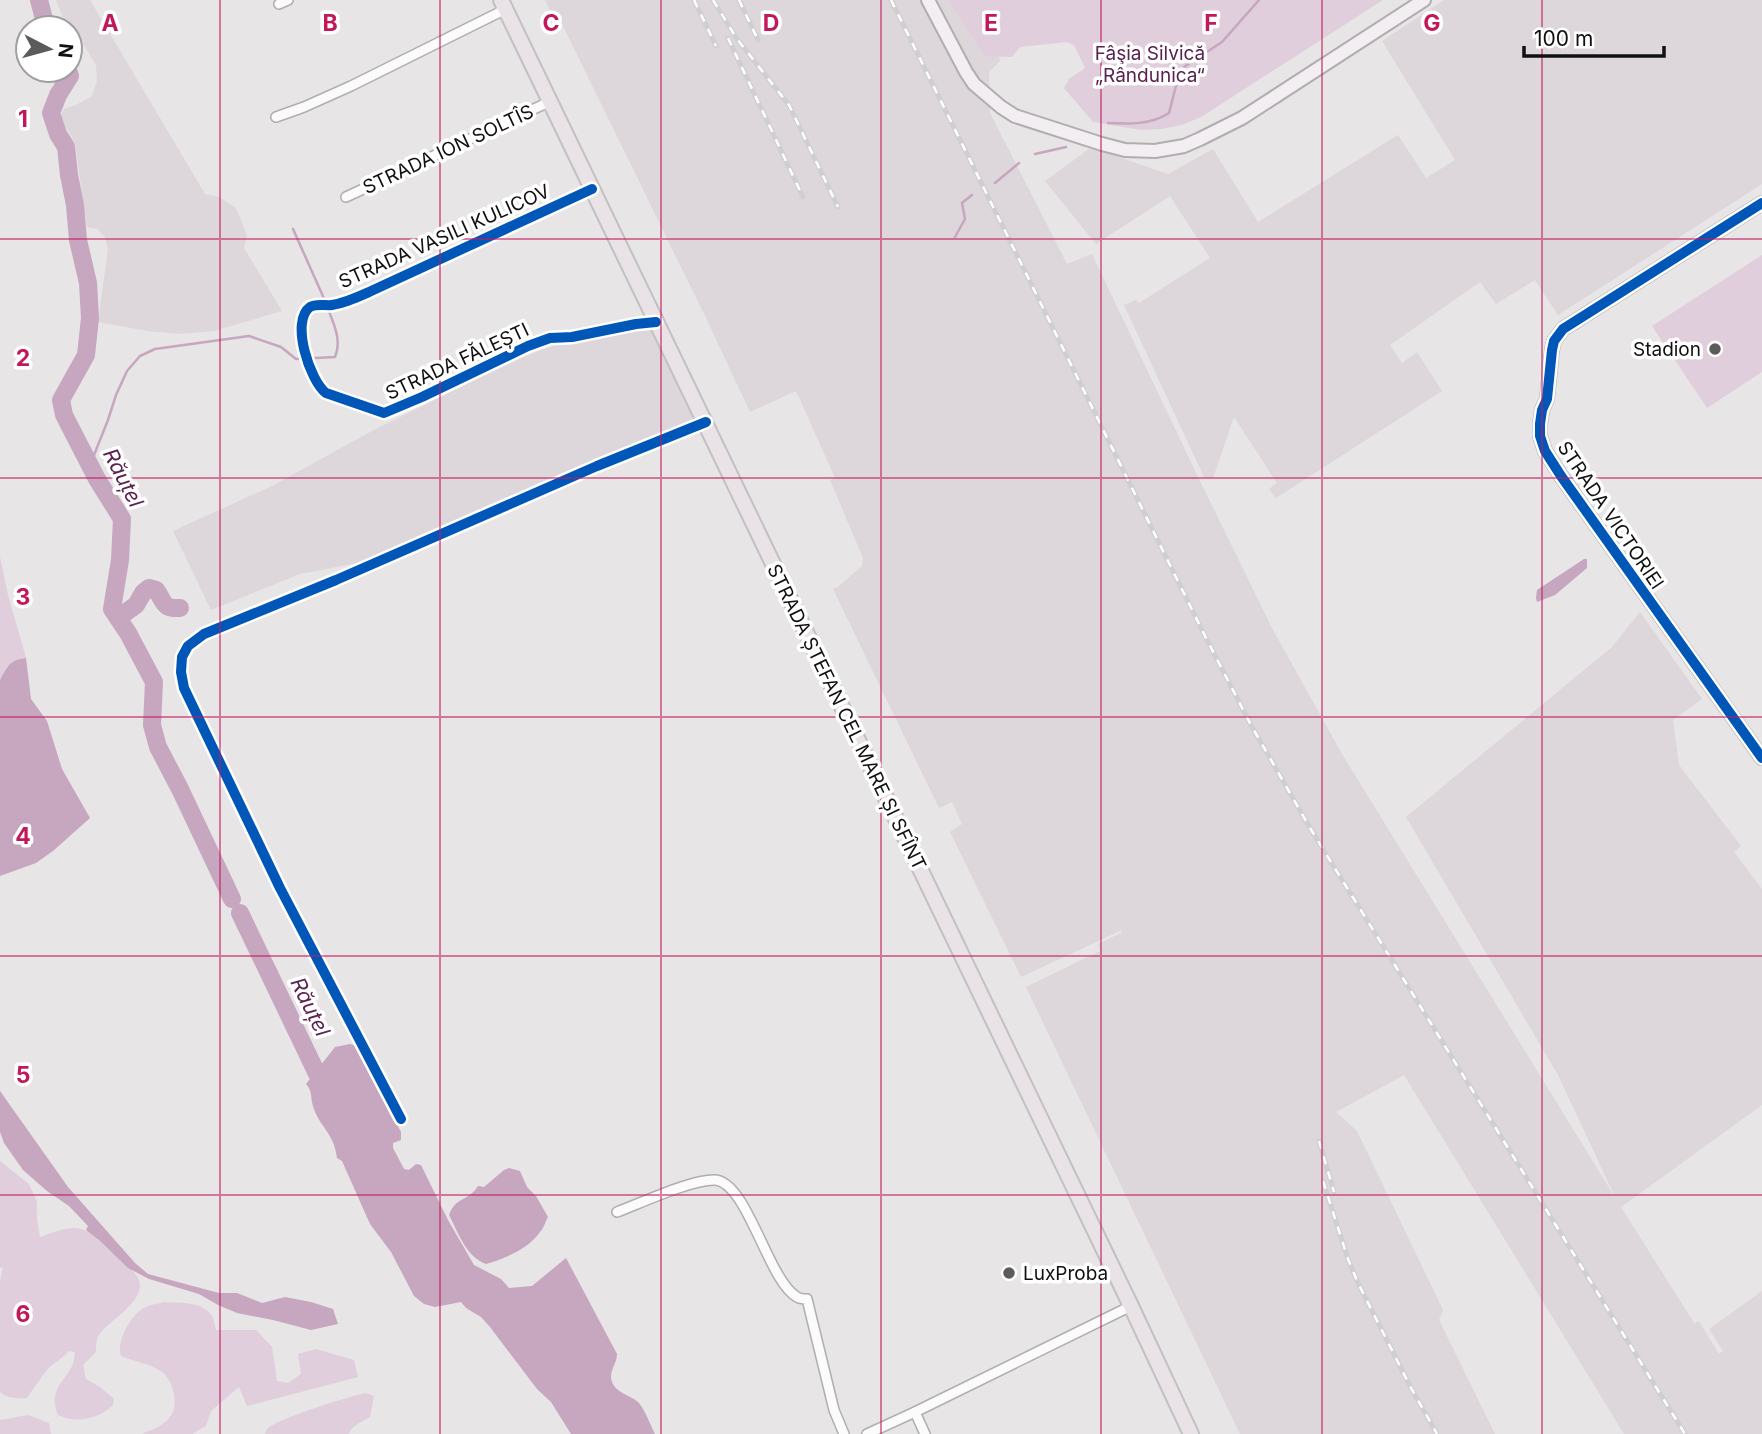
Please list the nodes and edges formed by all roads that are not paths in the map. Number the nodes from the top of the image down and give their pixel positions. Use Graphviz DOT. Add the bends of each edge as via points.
graph roads {
  1 [pos="928,0"];
  2 [pos="1424,0"];
  3 [pos="504,5"];
  4 [pos="551,101"];
  5 [pos="276,117"];
  6 [pos="592,189"];
  7 [pos="346,197"];
  8 [pos="1762,203"];
  9 [pos="309,308"];
  10 [pos="656,322"];
  11 [pos="706,422"];
  12 [pos="1762,758"];
  13 [pos="401,1119"];
  14 [pos="617,1212"];
  15 [pos="1131,1306"];
  16 [pos="915,1412"];
  17 [pos="844,1434"];
  18 [pos="867,1434"];
  19 [pos="925,1434"];
  20 [pos="1191,1434"];
  1 -- 2 [label="street" via="974,84 1001,107 1102,145 1155,151 1200,139 1242,118"];
  3 -- 4 [label="main road, STRADA ȘTEFAN CEL MARE ȘI SFÎNT"];
  3 -- 5 [label="street" via="352,86"];
  4 -- 6 [label="main road, STRADA ȘTEFAN CEL MARE ȘI SFÎNT"];
  4 -- 7 [label="street, STRADA ION SOLTÎS"];
  6 -- 9 [label="street, STRADA VASILI KULICOV" via="369,292"];
  6 -- 10 [label="main road, STRADA ȘTEFAN CEL MARE ȘI SFÎNT"];
  8 -- 12 [label="street, STRADA VICTORIEI" via="1563,329 1554,341 1540,436 1561,476"];
  9 -- 10 [label="street, STRADA FĂLEȘTI" via="302,319 302,339 320,389 384,413 550,338"];
  10 -- 11 [label="main road, STRADA ȘTEFAN CEL MARE ȘI SFÎNT"];
  11 -- 13 [label="street" via="204,634 182,657 184,688 280,888"];
  11 -- 15 [label="main road, STRADA ȘTEFAN CEL MARE ȘI SFÎNT"];
  14 -- 17 [label="street" via="688,1185 712,1180 728,1185 782,1283 798,1298 807,1299"];
  15 -- 16 [label="street"];
  15 -- 20 [label="main road, STRADA ȘTEFAN CEL MARE ȘI SFÎNT"];
  16 -- 18 [label="street"];
  16 -- 19 [label="street"];
}
